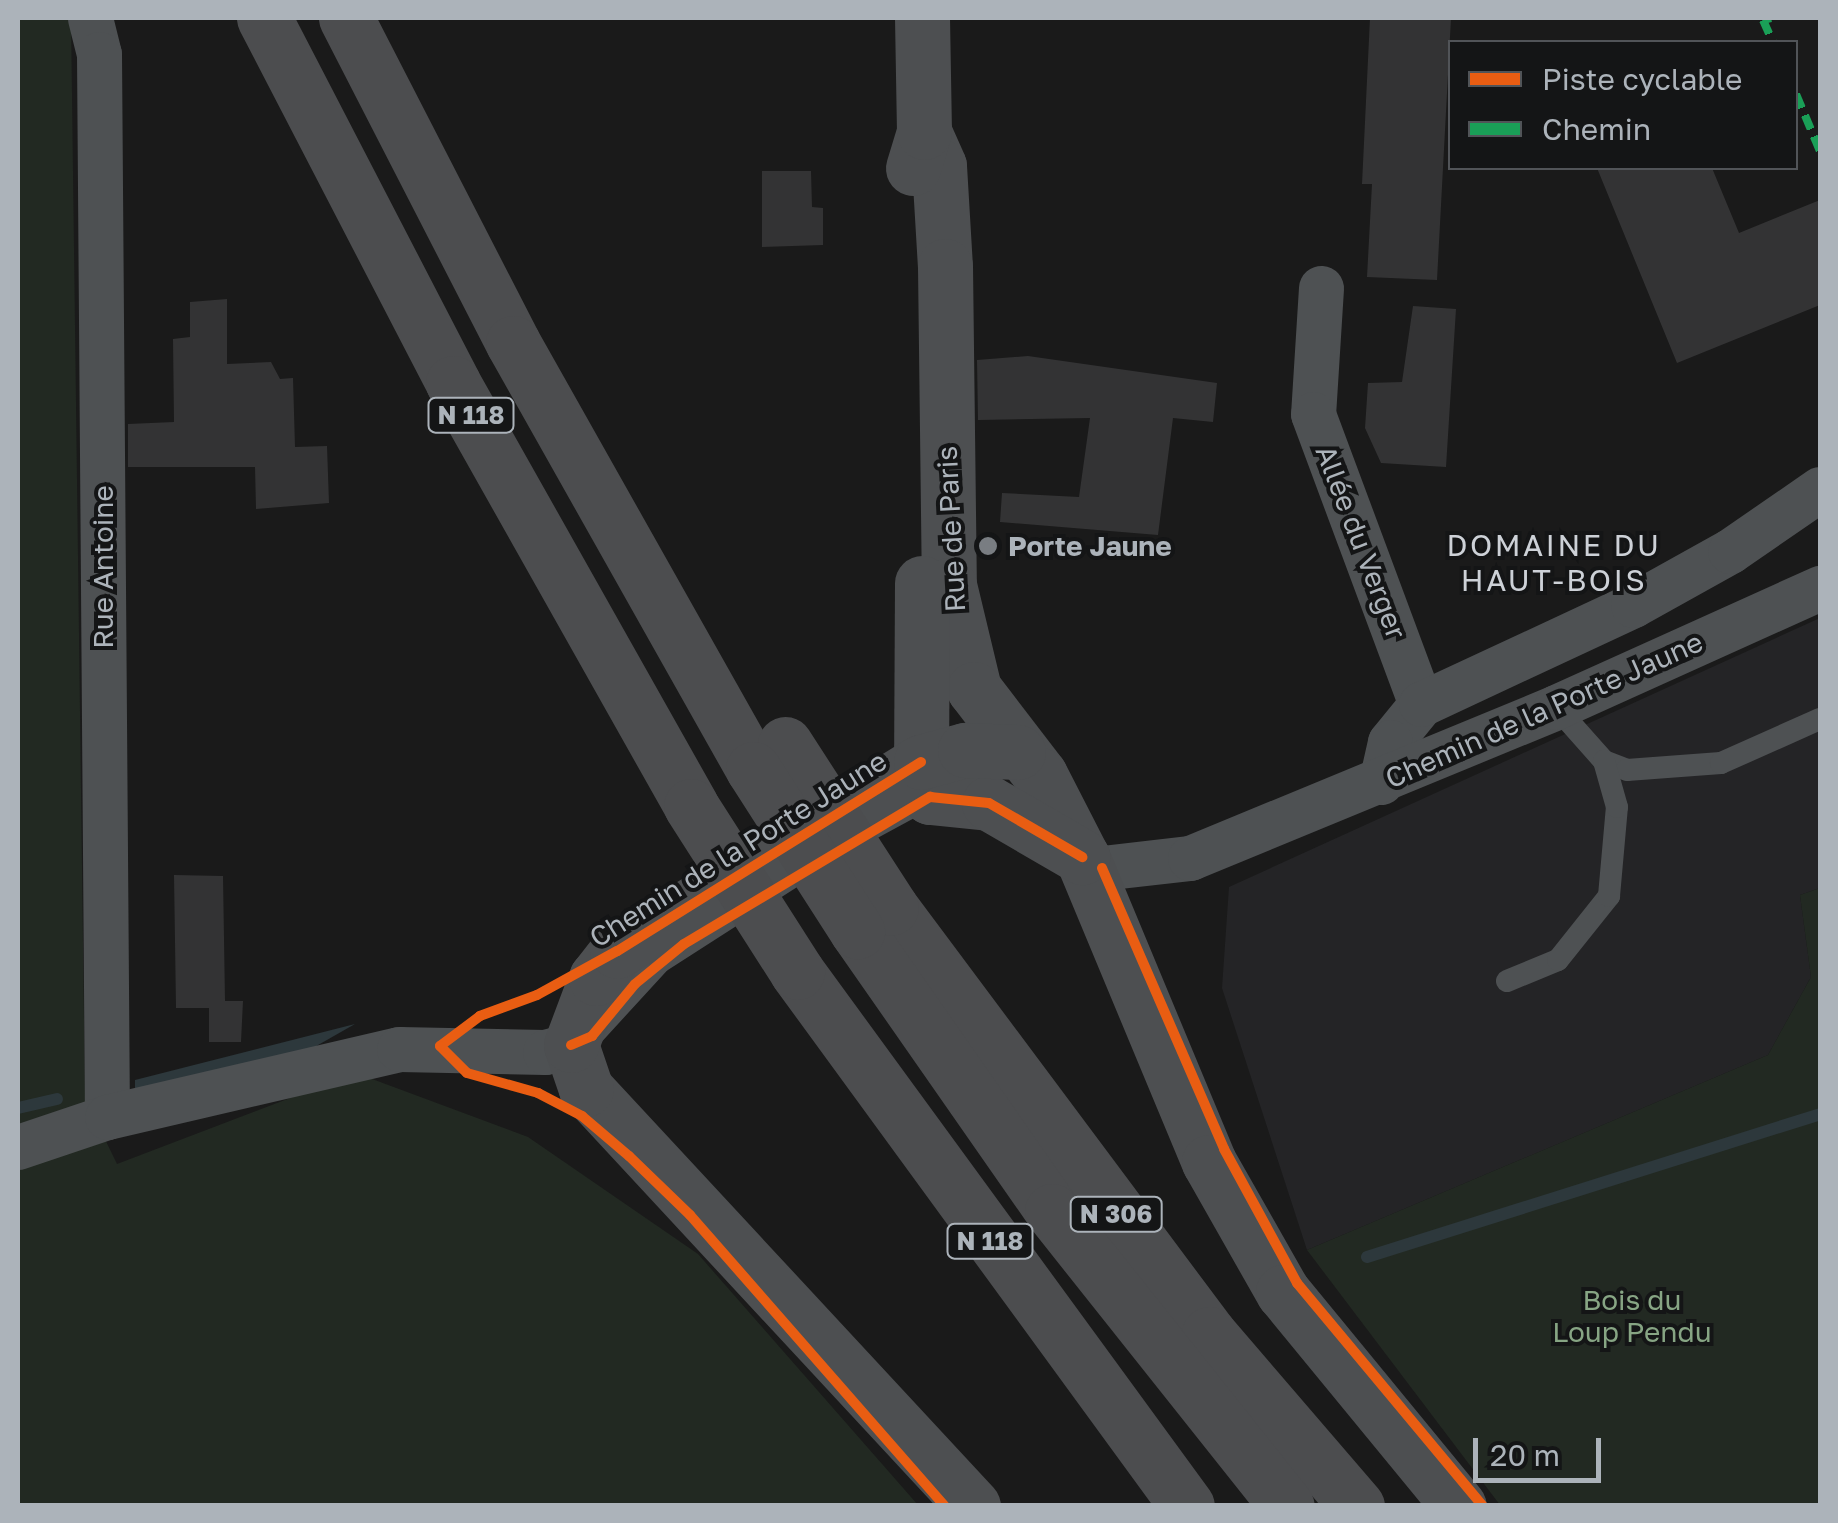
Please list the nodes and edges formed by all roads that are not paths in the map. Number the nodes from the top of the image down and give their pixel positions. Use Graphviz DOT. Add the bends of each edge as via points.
graph roads {
  1 [pos="90,18"];
  2 [pos="264,18"];
  3 [pos="346,18"];
  4 [pos="922,18"];
  5 [pos="1321,288"];
  6 [pos="933,455"];
  7 [pos="1820,488"];
  8 [pos="1820,588"];
  9 [pos="1421,704"];
  10 [pos="1556,707"];
  11 [pos="1820,720"];
  12 [pos="1018,752"];
  13 [pos="1604,761"];
  14 [pos="925,779"];
  15 [pos="1380,782"];
  16 [pos="989,802"];
  17 [pos="1082,857"];
  18 [pos="874,920"];
  19 [pos="1506,981"];
  20 [pos="571,1045"];
  21 [pos="108,1117"];
  22 [pos="18,1147"];
  23 [pos="974,1506"];
  24 [pos="1187,1506"];
  25 [pos="1287,1506"];
  26 [pos="1357,1506"];
  27 [pos="1459,1506"];
  1 -- 21 [label="street, Rue Antoine" via="100,54"];
  2 -- 24 [label="highway, N 118, bridge" via="444,366 691,806 797,972"];
  3 -- 18 [label="highway, N 118, bridge" via="585,469"];
  4 -- 6 [label="street, Rue de Paris" via="924,132 913,166 931,266"];
  5 -- 9 [label="street, Allée du Verger" via="1313,414"];
  6 -- 12 [label="street, Rue de Paris" via="962,652 974,690"];
  6 -- 14 [label="street, Rue de Paris"];
  7 -- 9 [label="street" via="1730,551 1632,606"];
  8 -- 10 [label="street, Chemin de la Porte Jaune"];
  9 -- 15 [label="street" via="1390,742"];
  10 -- 13 [label="lane"];
  10 -- 15 [label="street, Chemin de la Porte Jaune"];
  11 -- 13 [label="lane" via="1721,762 1627,770"];
  12 -- 14 [label="street, Chemin de la Porte Jaune" via="966,750"];
  12 -- 16 [label="street"];
  12 -- 17 [label="street, Rue de Paris" via="1040,775"];
  13 -- 19 [label="lane" via="1617,808 1610,896 1558,960"];
  14 -- 16 [label="street, Chemin de la Porte Jaune"];
  14 -- 20 [label="lane" via="684,944 635,984 592,1036"];
  14 -- 20 [label="street, Chemin de la Porte Jaune" via="598,962"];
  15 -- 17 [label="street, Chemin de la Porte Jaune" via="1190,858 1102,868"];
  16 -- 17 [label="street, Chemin de la Porte Jaune"];
  17 -- 27 [label="street, Rue de Paris" via="1209,1162 1284,1292"];
  18 -- 25 [label="highway, N 118" via="1052,1212"];
  18 -- 26 [label="highway, N 306"];
  20 -- 21 [label="street" via="544,1052 399,1049"];
  20 -- 23 [label="street" via="586,1089"];
  21 -- 22 [label="street"];
}
